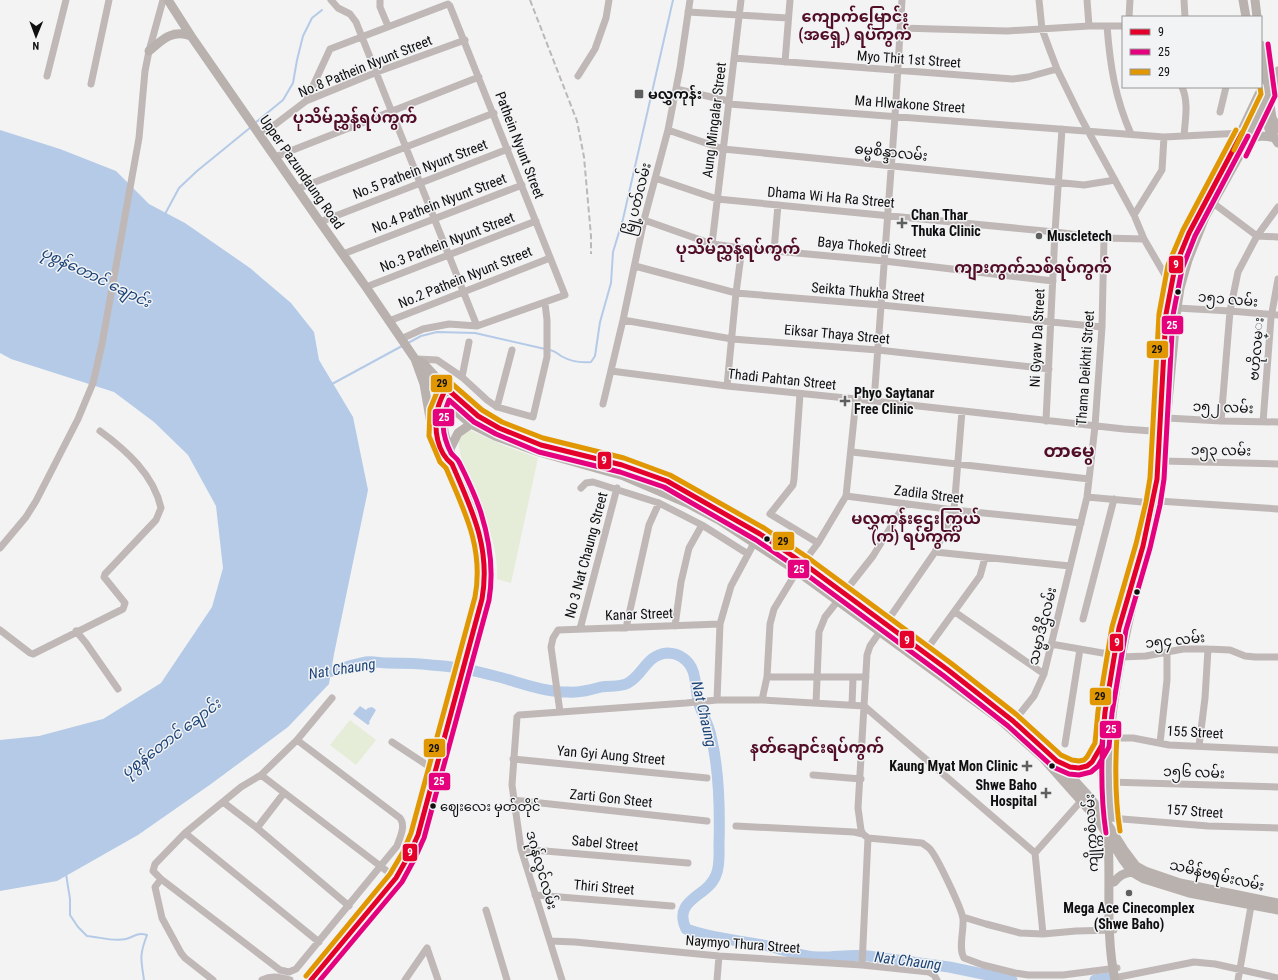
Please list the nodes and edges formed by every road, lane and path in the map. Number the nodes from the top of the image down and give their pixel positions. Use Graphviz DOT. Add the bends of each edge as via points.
graph roads {
  1 [pos="66,0"];
  2 [pos="109,0"];
  3 [pos="163,0"];
  4 [pos="168,0"];
  5 [pos="331,0"];
  6 [pos="380,0"];
  7 [pos="609,0"];
  8 [pos="690,0"];
  9 [pos="741,0"];
  10 [pos="790,0"];
  11 [pos="902,0"];
  12 [pos="1039,0"];
  13 [pos="1087,0"];
  14 [pos="1130,0"];
  15 [pos="1184,0"];
  16 [pos="1243,0"];
  17 [pos="1255,0"];
  18 [pos="688,12"];
  19 [pos="740,15"];
  20 [pos="1129,16"];
  21 [pos="1185,16"];
  22 [pos="1246,16"];
  23 [pos="1257,16"];
  24 [pos="788,18"];
  25 [pos="388,26"];
  26 [pos="1089,26"];
  27 [pos="1107,26"];
  28 [pos="1122,26"];
  29 [pos="900,28"];
  30 [pos="1042,29"];
  31 [pos="191,36"];
  32 [pos="362,37"];
  33 [pos="465,40"];
  34 [pos="149,51"];
  35 [pos="1262,52"];
  36 [pos="734,58"];
  37 [pos="1263,60"];
  38 [pos="785,62"];
  39 [pos="1278,67"];
  40 [pos="1057,69"];
  41 [pos="898,71"];
  42 [pos="1278,71"];
  43 [pos="377,72"];
  44 [pos="47,76"];
  45 [pos="578,76"];
  46 [pos="479,77"];
  47 [pos="1266,82"];
  48 [pos="1278,82"];
  49 [pos="91,84"];
  50 [pos="1183,88"];
  51 [pos="1226,88"];
  52 [pos="676,89"];
  53 [pos="1260,91"];
  54 [pos="306,101"];
  55 [pos="729,103"];
  56 [pos="1262,106"];
  57 [pos="392,111"];
  58 [pos="1220,112"];
  59 [pos="494,113"];
  60 [pos="895,116"];
  61 [pos="1062,129"];
  62 [pos="668,130"];
  63 [pos="1089,131"];
  64 [pos="1132,134"];
  65 [pos="260,136"];
  66 [pos="1184,136"];
  67 [pos="1245,136"];
  68 [pos="1164,137"];
  69 [pos="1277,137"];
  70 [pos="406,147"];
  71 [pos="508,149"];
  72 [pos="723,149"];
  73 [pos="275,157"];
  74 [pos="892,165"];
  75 [pos="655,178"];
  76 [pos="1115,180"];
  77 [pos="420,183"];
  78 [pos="1059,183"];
  79 [pos="522,185"];
  80 [pos="297,189"];
  81 [pos="717,199"];
  82 [pos="1213,203"];
  83 [pos="778,205"];
  84 [pos="1278,207"];
  85 [pos="1134,215"];
  86 [pos="888,216"];
  87 [pos="434,219"];
  88 [pos="644,220"];
  89 [pos="320,222"];
  90 [pos="536,222"];
  91 [pos="1055,232"];
  92 [pos="1257,236"];
  93 [pos="1278,237"];
  94 [pos="1104,238"];
  95 [pos="1144,239"];
  96 [pos="712,244"];
  97 [pos="742,248"];
  98 [pos="774,250"];
  99 [pos="343,254"];
  100 [pos="449,255"];
  101 [pos="550,258"];
  102 [pos="884,260"];
  103 [pos="635,266"];
  104 [pos="1278,279"];
  105 [pos="1053,281"];
  106 [pos="1177,281"];
  107 [pos="366,287"];
  108 [pos="463,292"];
  109 [pos="736,294"];
  110 [pos="545,303"];
  111 [pos="881,306"];
  112 [pos="1177,308"];
  113 [pos="1230,311"];
  114 [pos="1274,315"];
  115 [pos="623,320"];
  116 [pos="389,322"];
  117 [pos="1051,322"];
  118 [pos="477,326"];
  119 [pos="1102,327"];
  120 [pos="401,338"];
  121 [pos="732,339"];
  122 [pos="469,342"];
  123 [pos="512,350"];
  124 [pos="878,350"];
  125 [pos="415,359"];
  126 [pos="419,369"];
  127 [pos="1049,369"];
  128 [pos="611,371"];
  129 [pos="462,377"];
  130 [pos="727,386"];
  131 [pos="800,394"];
  132 [pos="447,395"];
  133 [pos="856,399"];
  134 [pos="874,401"];
  135 [pos="603,404"];
  136 [pos="497,407"];
  137 [pos="962,411"];
  138 [pos="1167,418"];
  139 [pos="1046,421"];
  140 [pos="1221,421"];
  141 [pos="1263,422"];
  142 [pos="1278,422"];
  143 [pos="471,424"];
  144 [pos="1095,426"];
  145 [pos="100,431"];
  146 [pos="497,432"];
  147 [pos="1163,432"];
  148 [pos="436,436"];
  149 [pos="450,449"];
  150 [pos="852,452"];
  151 [pos="564,455"];
  152 [pos="1163,461"];
  153 [pos="452,464"];
  154 [pos="959,464"];
  155 [pos="1278,464"];
  156 [pos="1089,478"];
  157 [pos="580,488"];
  158 [pos="617,488"];
  159 [pos="846,496"];
  160 [pos="1087,497"];
  161 [pos="1114,499"];
  162 [pos="1156,502"];
  163 [pos="658,503"];
  164 [pos="904,504"];
  165 [pos="1278,508"];
  166 [pos="954,510"];
  167 [pos="1081,523"];
  168 [pos="702,525"];
  169 [pos="754,543"];
  170 [pos="818,543"];
  171 [pos="0,548"];
  172 [pos="935,552"];
  173 [pos="748,554"];
  174 [pos="985,558"];
  175 [pos="803,563"];
  176 [pos="1070,566"];
  177 [pos="797,571"];
  178 [pos="843,593"];
  179 [pos="838,601"];
  180 [pos="955,612"];
  181 [pos="1083,619"];
  182 [pos="720,624"];
  183 [pos="675,626"];
  184 [pos="626,628"];
  185 [pos="883,628"];
  186 [pos="580,629"];
  187 [pos="0,630"];
  188 [pos="76,631"];
  189 [pos="1051,644"];
  190 [pos="1208,648"];
  191 [pos="1080,649"];
  192 [pos="1168,653"];
  193 [pos="922,656"];
  194 [pos="1118,656"];
  195 [pos="1278,657"];
  196 [pos="1044,674"];
  197 [pos="767,677"];
  198 [pos="866,677"];
  199 [pos="816,678"];
  200 [pos="853,678"];
  201 [pos="118,689"];
  202 [pos="332,698"];
  203 [pos="716,700"];
  204 [pos="762,700"];
  205 [pos="816,703"];
  206 [pos="852,705"];
  207 [pos="864,706"];
  208 [pos="560,712"];
  209 [pos="1011,724"];
  210 [pos="1110,738"];
  211 [pos="297,740"];
  212 [pos="392,742"];
  213 [pos="1160,743"];
  214 [pos="1065,744"];
  215 [pos="1102,745"];
  216 [pos="1199,746"];
  217 [pos="1278,750"];
  218 [pos="513,759"];
  219 [pos="1056,761"];
  220 [pos="436,771"];
  221 [pos="261,775"];
  222 [pos="813,775"];
  223 [pos="707,778"];
  224 [pos="860,779"];
  225 [pos="1109,782"];
  226 [pos="1278,788"];
  227 [pos="284,793"];
  228 [pos="513,800"];
  229 [pos="223,802"];
  230 [pos="1081,802"];
  231 [pos="1108,818"];
  232 [pos="707,821"];
  233 [pos="736,826"];
  234 [pos="257,828"];
  235 [pos="1278,828"];
  236 [pos="184,833"];
  237 [pos="1110,834"];
  238 [pos="865,836"];
  239 [pos="1114,846"];
  240 [pos="521,849"];
  241 [pos="1035,853"];
  242 [pos="688,863"];
  243 [pos="380,867"];
  244 [pos="1132,872"];
  245 [pos="396,878"];
  246 [pos="160,879"];
  247 [pos="1114,882"];
  248 [pos="535,895"];
  249 [pos="1247,902"];
  250 [pos="1272,904"];
  251 [pos="349,906"];
  252 [pos="672,906"];
  253 [pos="486,910"];
  254 [pos="1278,910"];
  255 [pos="963,917"];
  256 [pos="1112,930"];
  257 [pos="1043,934"];
  258 [pos="550,941"];
  259 [pos="319,942"];
  260 [pos="719,956"];
  261 [pos="862,962"];
  262 [pos="1240,969"];
  263 [pos="1116,975"];
  264 [pos="936,977"];
  265 [pos="1278,978"];
  266 [pos="213,980"];
  267 [pos="262,980"];
  268 [pos="290,980"];
  269 [pos="311,980"];
  270 [pos="405,980"];
  271 [pos="438,980"];
  272 [pos="507,980"];
  273 [pos="562,980"];
  274 [pos="717,980"];
  275 [pos="1238,980"];
  1 -- 44 [label="street"];
  2 -- 49 [label="street"];
  3 -- 34 [label="street"];
  4 -- 31 [label="main road, Upper Pazundaung Road"];
  5 -- 32 [label="street" via="338,8 350,14"];
  6 -- 25 [label="street" via="380,7"];
  7 -- 45 [label="street" via="606,18 595,49"];
  8 -- 18 [label="street, မြို့ပတ်လမ်း"];
  9 -- 19 [label="street, Aung Mingalar Street"];
  10 -- 24 [label="street"];
  11 -- 29 [label="street"];
  12 -- 30 [label="street"];
  13 -- 26 [label="street"];
  14 -- 20 [label="street"];
  15 -- 21 [label="street"];
  16 -- 22 [label="main road"];
  17 -- 23 [label="main road"];
  18 -- 19 [label="street"];
  18 -- 52 [label="street, မြို့ပတ်လမ်း"];
  19 -- 24 [label="street"];
  19 -- 36 [label="street, Aung Mingalar Street"];
  24 -- 38 [label="street"];
  25 -- 32 [label="street"];
  25 -- 33 [label="street, Pathein Nyunt Street" via="449,5"];
  26 -- 27 [label="street"];
  26 -- 30 [label="street"];
  27 -- 28 [label="street"];
  27 -- 64 [label="street" via="1116,94"];
  29 -- 30 [label="street" via="1007,31"];
  29 -- 41 [label="street"];
  30 -- 40 [label="street"];
  31 -- 34 [label="main road" via="181,33 170,36"];
  31 -- 65 [label="main road, Upper Pazundaung Road"];
  32 -- 43 [label="street"];
  32 -- 54 [label="street" via="330,49"];
  33 -- 43 [label="street, No.8 Pathein Nyunt Street"];
  33 -- 46 [label="street, Pathein Nyunt Street"];
  34 -- 171 [label="street" via="139,138 98,364 87,400 36,501"];
  35 -- 37 [label="main road"];
  36 -- 38 [label="street, Myo Thit 1st Street"];
  36 -- 55 [label="street, Aung Mingalar Street"];
  37 -- 39 [label="main road"];
  37 -- 47 [label="main road"];
  38 -- 41 [label="street, Myo Thit 1st Street"];
  40 -- 41 [label="street, Myo Thit 1st Street" via="1028,78 1013,79"];
  40 -- 63 [label="street"];
  41 -- 60 [label="street"];
  42 -- 47 [label="main road, ကျိုက္ကစံလမ်း"];
  43 -- 54 [label="street, No.8 Pathein Nyunt Street"];
  43 -- 57 [label="street"];
  46 -- 57 [label="street"];
  46 -- 59 [label="street, Pathein Nyunt Street"];
  47 -- 53 [label="main road, ကျိုက္ကစံလမ်း"];
  48 -- 53 [label="main road, ကျိုက္ကစံလမ်း"];
  50 -- 66 [label="street" via="1186,106"];
  51 -- 58 [label="street"];
  52 -- 55 [label="street, Ma Hlwakone Street"];
  52 -- 62 [label="street, မြို့ပတ်လမ်း"];
  53 -- 56 [label="main road"];
  53 -- 67 [label="main road, ကျိုက္ကစံလမ်း"];
  53 -- 69 [label="main road"];
  54 -- 65 [label="street, No.8 Pathein Nyunt Street"];
  55 -- 60 [label="street, Ma Hlwakone Street"];
  55 -- 72 [label="street, Aung Mingalar Street"];
  56 -- 67 [label="main road, ကျိုက္ကစံလမ်း"];
  56 -- 69 [label="main road" via="1265,118"];
  57 -- 70 [label="street"];
  57 -- 73 [label="street"];
  59 -- 70 [label="street"];
  59 -- 71 [label="street, Pathein Nyunt Street"];
  60 -- 61 [label="street, Ma Hlwakone Street"];
  60 -- 74 [label="street"];
  61 -- 63 [label="street, Ma Hlwakone Street"];
  61 -- 78 [label="street, Ni Gyaw Da Street"];
  62 -- 72 [label="street, ဓမ္မစိန္ဒာလမ်း"];
  62 -- 75 [label="street, မြို့ပတ်လမ်း"];
  63 -- 64 [label="street, Ma Hlwakone Street"];
  63 -- 76 [label="street"];
  64 -- 68 [label="street, Ma Hlwakone Street"];
  65 -- 73 [label="main road, Upper Pazundaung Road"];
  66 -- 67 [label="street, Ma Hlwakone Street"];
  66 -- 68 [label="street, Ma Hlwakone Street"];
  67 -- 69 [label="main road"];
  67 -- 82 [label="main road, ကျိုက္ကစံလမ်း"];
  67 -- 106 [label="main road, ကျိုက္ကစံလမ်း" via="1182,248"];
  68 -- 85 [label="street" via="1162,170"];
  70 -- 77 [label="street"];
  70 -- 80 [label="street"];
  71 -- 77 [label="street, No.5 Pathein Nyunt Street"];
  71 -- 79 [label="street, Pathein Nyunt Street"];
  72 -- 74 [label="street, ဓမ္မစိန္ဒာလမ်း"];
  72 -- 81 [label="street, Aung Mingalar Street"];
  73 -- 80 [label="main road, Upper Pazundaung Road"];
  74 -- 78 [label="street, ဓမ္မစိန္ဒာလမ်း"];
  74 -- 86 [label="street"];
  75 -- 81 [label="street, Dhama Wi Ha Ra Street"];
  75 -- 88 [label="street, မြို့ပတ်လမ်း"];
  76 -- 78 [label="street, ဓမ္မစိန္ဒာလမ်း" via="1084,185"];
  76 -- 85 [label="street"];
  77 -- 87 [label="street"];
  77 -- 89 [label="street, No.5 Pathein Nyunt Street"];
  78 -- 91 [label="street, Ni Gyaw Da Street"];
  79 -- 87 [label="street, No.4 Pathein Nyunt Street"];
  79 -- 90 [label="street, Pathein Nyunt Street"];
  80 -- 89 [label="main road, Upper Pazundaung Road"];
  81 -- 83 [label="street, Dhama Wi Ha Ra Street"];
  81 -- 96 [label="street, Aung Mingalar Street"];
  82 -- 92 [label="street"];
  82 -- 106 [label="main road, ကျိုက္ကစံလမ်း"];
  83 -- 86 [label="street, Dhama Wi Ha Ra Street"];
  83 -- 98 [label="street"];
  84 -- 92 [label="street"];
  85 -- 95 [label="street"];
  86 -- 91 [label="street, Dhama Wi Ha Ra Street"];
  86 -- 102 [label="street"];
  87 -- 99 [label="street, No.4 Pathein Nyunt Street"];
  87 -- 100 [label="street"];
  88 -- 96 [label="street, Baya Thokedi Street"];
  88 -- 103 [label="street, မြို့ပတ်လမ်း"];
  89 -- 99 [label="main road, Upper Pazundaung Road"];
  90 -- 100 [label="street, No.3 Pathein Nyunt Street"];
  90 -- 101 [label="street, Pathein Nyunt Street"];
  91 -- 94 [label="street, Dhama Wi Ha Ra Street"];
  91 -- 105 [label="street, Ni Gyaw Da Street"];
  92 -- 93 [label="street"];
  92 -- 113 [label="street" via="1238,272"];
  94 -- 95 [label="street, Dhama Wi Ha Ra Street"];
  94 -- 119 [label="street, Thama Deikhti Street"];
  95 -- 106 [label="street" via="1165,274"];
  96 -- 97 [label="street, Baya Thokedi Street"];
  97 -- 98 [label="street, Baya Thokedi Street"];
  97 -- 109 [label="street"];
  98 -- 102 [label="street, Baya Thokedi Street"];
  99 -- 107 [label="main road, Upper Pazundaung Road"];
  100 -- 107 [label="street, No.3 Pathein Nyunt Street"];
  100 -- 108 [label="street"];
  101 -- 108 [label="street, No.2 Pathein Nyunt Street"];
  101 -- 110 [label="street, Pathein Nyunt Street" via="565,295"];
  102 -- 105 [label="street, Baya Thokedi Street"];
  102 -- 111 [label="street"];
  103 -- 109 [label="street, Seikta Thukha Street"];
  103 -- 115 [label="street, မြို့ပတ်လမ်း"];
  104 -- 114 [label="street, ဗဟိုလမ္း"];
  105 -- 117 [label="street, Ni Gyaw Da Street"];
  106 -- 112 [label="main road, ကျိုက္ကစံလမ်း"];
  106 -- 147 [label="main road, ကျိုက္ကစံလမ်း" via="1166,314"];
  107 -- 116 [label="main road, Upper Pazundaung Road"];
  108 -- 116 [label="street, No.2 Pathein Nyunt Street"];
  108 -- 118 [label="street"];
  109 -- 111 [label="street, Seikta Thukha Street"];
  109 -- 121 [label="street"];
  110 -- 118 [label="street"];
  110 -- 136 [label="street" via="547,357 533,417"];
  111 -- 117 [label="street, Seikta Thukha Street"];
  111 -- 124 [label="street"];
  112 -- 113 [label="street, ၁၅၁ လမ်း"];
  112 -- 138 [label="main road, ကျိုက္ကစံလမ်း"];
  113 -- 114 [label="street, ၁၅၁ လမ်း"];
  113 -- 140 [label="street"];
  114 -- 141 [label="street, ဗဟိုလမ္း"];
  115 -- 121 [label="street, Eiksar Thaya Street"];
  115 -- 128 [label="street, မြို့ပတ်လမ်း"];
  116 -- 120 [label="main road, Upper Pazundaung Road"];
  117 -- 119 [label="street, Seikta Thukha Street"];
  117 -- 127 [label="street, Ni Gyaw Da Street"];
  118 -- 120 [label="street" via="449,324"];
  119 -- 144 [label="street, Thama Deikhti Street"];
  120 -- 125 [label="main road, Upper Pazundaung Road"];
  121 -- 124 [label="street, Eiksar Thaya Street"];
  121 -- 130 [label="street"];
  122 -- 129 [label="street"];
  123 -- 136 [label="street"];
  124 -- 127 [label="street, Eiksar Thaya Street"];
  124 -- 134 [label="street"];
  125 -- 126 [label="main road"];
  125 -- 129 [label="street" via="437,360"];
  125 -- 132 [label="main road" via="423,363"];
  126 -- 132 [label="main road"];
  126 -- 148 [label="main road"];
  127 -- 139 [label="street, Ni Gyaw Da Street"];
  128 -- 130 [label="street, Thadi Pahtan Street"];
  128 -- 135 [label="street, မြို့ပတ်လမ်း"];
  129 -- 136 [label="street"];
  130 -- 131 [label="street, Thadi Pahtan Street"];
  131 -- 133 [label="street, Thadi Pahtan Street"];
  131 -- 170 [label="street" via="794,479 770,514"];
  132 -- 143 [label="main road"];
  132 -- 146 [label="main road"];
  132 -- 148 [label="main road" via="436,417"];
  132 -- 149 [label="main road" via="444,427"];
  133 -- 134 [label="street, Thadi Pahtan Street"];
  133 -- 150 [label="street"];
  134 -- 137 [label="street, Thadi Pahtan Street"];
  137 -- 139 [label="street, Thadi Pahtan Street"];
  137 -- 154 [label="street"];
  138 -- 140 [label="street, ၁၅၂ လမ်း"];
  138 -- 147 [label="main road, ကျိုက္ကစံလမ်း"];
  139 -- 144 [label="street, Thadi Pahtan Street"];
  140 -- 141 [label="street, ၁၅၂ လမ်း"];
  141 -- 142 [label="street, ၁၅၂ လမ်း"];
  143 -- 146 [label="main road"];
  143 -- 149 [label="main road" via="458,433"];
  144 -- 147 [label="street, Thadi Pahtan Street"];
  144 -- 156 [label="street, Thama Deikhti Street"];
  145 -- 188 [label="street" via="132,458 154,488 160,508 156,520 106,570 104,577 125,603 123,609"];
  146 -- 151 [label="main road" via="540,449"];
  147 -- 152 [label="main road, ကျိုက္ကစံလမ်း"];
  147 -- 162 [label="main road, ကျိုက္ကစံလမ်း"];
  148 -- 153 [label="main road" via="446,459"];
  149 -- 153 [label="main road" via="453,456"];
  150 -- 154 [label="street"];
  150 -- 159 [label="street"];
  151 -- 169 [label="main road" via="624,476 687,503"];
  151 -- 175 [label="main road" via="622,464 667,481 760,534"];
  152 -- 155 [label="street, ၁၅၃ လမ်း"];
  152 -- 162 [label="main road, ကျိုက္ကစံလမ်း"];
  153 -- 220 [label="main road" via="474,514 482,541 485,582"];
  154 -- 156 [label="street"];
  154 -- 166 [label="street"];
  156 -- 160 [label="street, Thama Deikhti Street"];
  157 -- 158 [label="street" via="586,483 593,482"];
  158 -- 163 [label="street"];
  158 -- 186 [label="street, No 3 Nat Chaung Street"];
  159 -- 164 [label="street, Zadila Street"];
  159 -- 170 [label="street"];
  160 -- 161 [label="street"];
  160 -- 167 [label="street, Thama Deikhti Street"];
  161 -- 162 [label="street"];
  161 -- 181 [label="street"];
  162 -- 165 [label="street"];
  162 -- 194 [label="main road, ကျိုက္ကစံလမ်း" via="1119,628"];
  163 -- 168 [label="street"];
  163 -- 184 [label="street" via="649,525"];
  164 -- 166 [label="street, Zadila Street"];
  164 -- 178 [label="street" via="874,556"];
  166 -- 167 [label="street, Zadila Street"];
  166 -- 172 [label="street"];
  167 -- 176 [label="street, သမ္မာဒိဌိလမ်း"];
  168 -- 173 [label="street"];
  168 -- 183 [label="street" via="689,548"];
  169 -- 173 [label="street"];
  169 -- 177 [label="main road"];
  170 -- 175 [label="street"];
  172 -- 174 [label="street"];
  172 -- 185 [label="street"];
  173 -- 182 [label="street" via="730,586"];
  174 -- 176 [label="street"];
  174 -- 180 [label="street" via="980,576"];
  175 -- 177 [label="street"];
  175 -- 178 [label="main road"];
  176 -- 189 [label="street, သမ္မာဒိဌိလမ်း"];
  177 -- 179 [label="main road"];
  177 -- 197 [label="street" via="774,609 770,624"];
  178 -- 179 [label="street"];
  178 -- 185 [label="main road"];
  179 -- 185 [label="main road"];
  179 -- 199 [label="street" via="825,617 819,632"];
  180 -- 193 [label="street"];
  180 -- 196 [label="street"];
  182 -- 183 [label="street, Kanar Street"];
  182 -- 203 [label="street"];
  183 -- 184 [label="street, Kanar Street"];
  184 -- 186 [label="street, Kanar Street"];
  185 -- 193 [label="main road"];
  185 -- 198 [label="street" via="870,646"];
  186 -- 208 [label="street, Kanar Street" via="558,630 553,638"];
  187 -- 188 [label="street" via="32,654"];
  188 -- 201 [label="street"];
  189 -- 191 [label="street, ၁၅၄ လမ်း"];
  189 -- 196 [label="street, သမ္မာဒိဌိလမ်း"];
  190 -- 192 [label="street, ၁၅၄ လမ်း"];
  190 -- 195 [label="street, ၁၅၄ လမ်း" via="1230,650 1255,658"];
  190 -- 216 [label="street"];
  191 -- 194 [label="street, ၁၅၄ လမ်း"];
  191 -- 214 [label="street"];
  192 -- 194 [label="street, ၁၅၄ လမ်း"];
  192 -- 213 [label="street"];
  193 -- 209 [label="main road"];
  194 -- 210 [label="main road, ကျိုက္ကစံလမ်း"];
  194 -- 215 [label="main road, ကျိုက္ကစံလမ်း" via="1105,712"];
  196 -- 209 [label="street, သမ္မာဒိဌိလမ်း" via="1034,696"];
  197 -- 199 [label="street"];
  197 -- 204 [label="street"];
  198 -- 200 [label="street"];
  198 -- 207 [label="street"];
  199 -- 200 [label="street"];
  199 -- 205 [label="street"];
  200 -- 206 [label="street"];
  202 -- 211 [label="street"];
  203 -- 204 [label="street"];
  203 -- 208 [label="street"];
  204 -- 205 [label="street"];
  205 -- 206 [label="street"];
  206 -- 207 [label="street"];
  207 -- 224 [label="street"];
  207 -- 241 [label="street"];
  208 -- 218 [label="street, ဒဂုန်လွင်လမ်း" via="517,716"];
  209 -- 219 [label="main road"];
  209 -- 230 [label="main road, သမိန်ဗရမ်းလမ်း"];
  210 -- 213 [label="street, 155 Street" via="1133,738"];
  210 -- 225 [label="main road, ကျိုက္ကစံလမ်း"];
  211 -- 221 [label="street"];
  211 -- 243 [label="street" via="403,822 397,846"];
  212 -- 220 [label="street"];
  213 -- 216 [label="street, 155 Street"];
  215 -- 219 [label="main road" via="1092,762 1086,766 1079,768"];
  215 -- 231 [label="main road, ကျိုက္ကစံလမ်း" via="1103,791"];
  216 -- 217 [label="street, 155 Street"];
  218 -- 223 [label="street, Yan Gyi Aung Street"];
  218 -- 228 [label="street, ဒဂုန်လွင်လမ်း"];
  219 -- 231 [label="main road"];
  220 -- 245 [label="main road" via="418,836"];
  221 -- 227 [label="street"];
  221 -- 229 [label="street"];
  222 -- 224 [label="street"];
  224 -- 238 [label="street" via="858,808 861,830"];
  225 -- 226 [label="street, ၁၅၆ လမ်း"];
  225 -- 231 [label="main road, ကျိုက္ကစံလမ်း"];
  227 -- 234 [label="street"];
  227 -- 243 [label="street"];
  228 -- 232 [label="street, Zarti Gon Steet"];
  228 -- 240 [label="street, ဒဂုန်လွင်လမ်း"];
  229 -- 234 [label="street"];
  229 -- 236 [label="street"];
  230 -- 237 [label="main road, သမိန်ဗရမ်းလမ်း"];
  230 -- 241 [label="street"];
  231 -- 235 [label="street, 157 Street" via="1208,826"];
  231 -- 237 [label="main road, ကျိုက္ကစံလမ်း"];
  233 -- 238 [label="street" via="854,832"];
  234 -- 251 [label="street"];
  236 -- 246 [label="street" via="155,864 153,871"];
  236 -- 259 [label="street"];
  237 -- 239 [label="main road, သမိန်ဗရမ်းလမ်း"];
  237 -- 249 [label="main road, သမိန်ဗရမ်းလမ်း" via="1136,866 1145,871"];
  237 -- 256 [label="main road, ကျိုက္ကစံလမ်း"];
  238 -- 255 [label="street" via="922,843 930,849"];
  238 -- 261 [label="street"];
  239 -- 244 [label="main road, သမိန်ဗရမ်းလမ်း"];
  239 -- 247 [label="main road, ကျိုက္ကစံလမ်း"];
  240 -- 242 [label="street, Sabel Street"];
  240 -- 248 [label="street, ဒဂုန်လွင်လမ်း"];
  241 -- 257 [label="street"];
  243 -- 245 [label="street"];
  243 -- 251 [label="street"];
  244 -- 247 [label="main road" via="1119,876"];
  244 -- 249 [label="main road, သမိန်ဗရမ်းလမ်း" via="1189,893"];
  245 -- 269 [label="main road"];
  246 -- 259 [label="street" via="280,970 296,970"];
  246 -- 266 [label="street" via="155,887 162,918 185,958"];
  247 -- 256 [label="main road, ကျိုက္ကစံလမ်း"];
  248 -- 252 [label="street, Thiri Street"];
  248 -- 258 [label="street, ဒဂုန်လွင်လမ်း"];
  249 -- 250 [label="main road, သမိန်ဗရမ်းလမ်း"];
  249 -- 262 [label="street"];
  250 -- 254 [label="main road, သမိန်ဗရမ်းလမ်း"];
  251 -- 259 [label="street"];
  253 -- 272 [label="street"];
  255 -- 257 [label="street" via="1009,930"];
  255 -- 263 [label="street" via="962,951 966,960 1028,975"];
  256 -- 257 [label="street"];
  256 -- 263 [label="main road, ကျိုက္ကစံလမ်း"];
  258 -- 260 [label="street, Naymyo Thura Street"];
  258 -- 273 [label="street, ဒဂုန်လွင်လမ်း"];
  260 -- 261 [label="street, Naymyo Thura Street"];
  260 -- 274 [label="street"];
  261 -- 264 [label="street, Naymyo Thura Street" via="929,972"];
  262 -- 263 [label="street" via="1194,962"];
  262 -- 265 [label="street"];
  262 -- 275 [label="street"];
  267 -- 268 [label="street" via="277,976"];
  270 -- 271 [label="street" via="427,948"];
}
